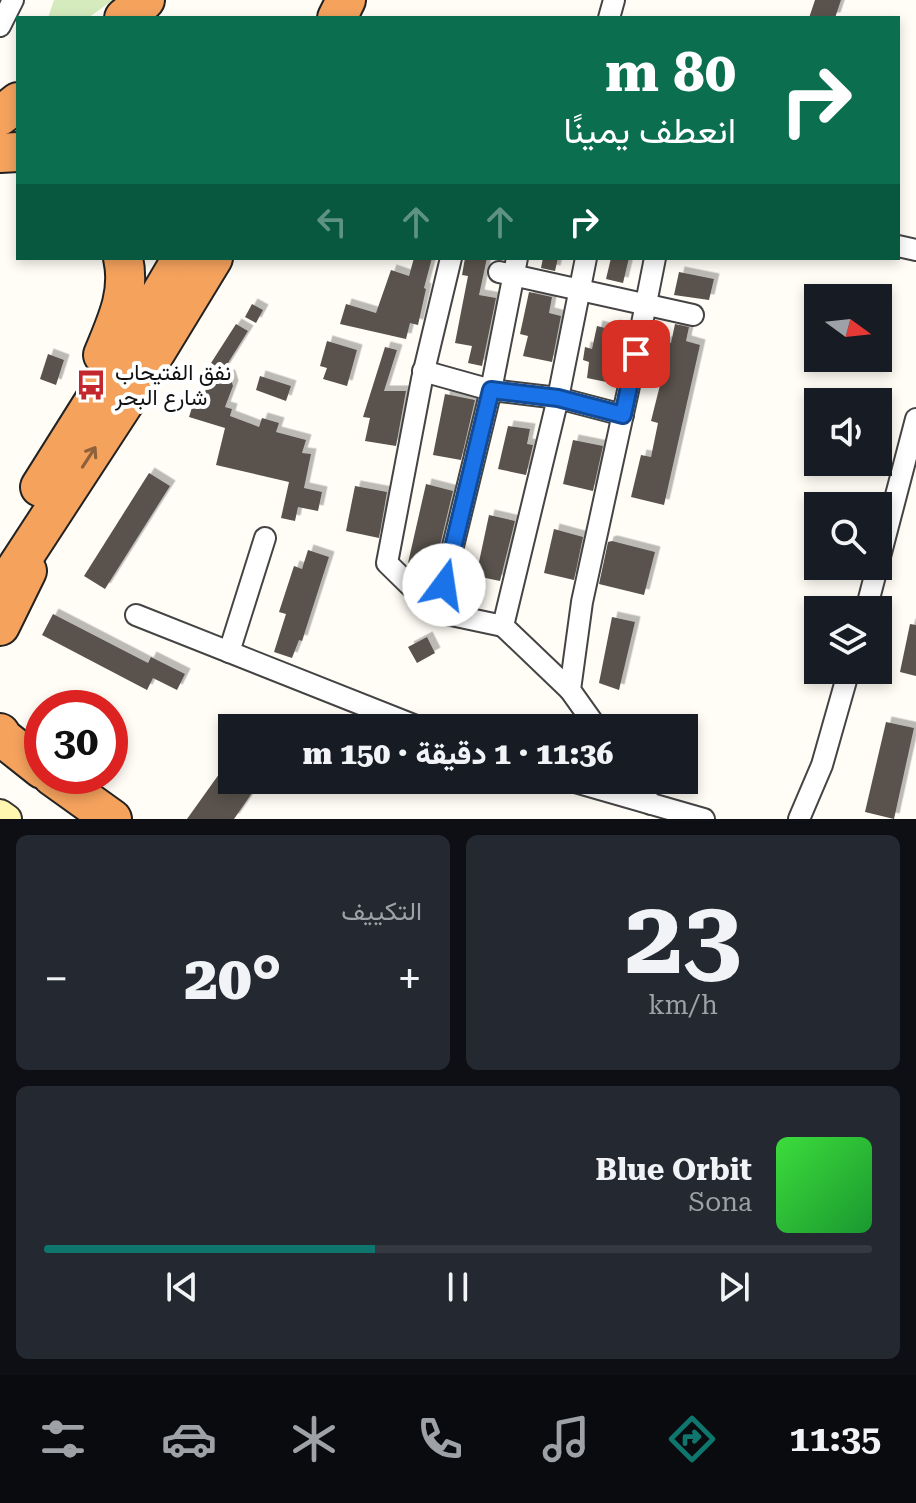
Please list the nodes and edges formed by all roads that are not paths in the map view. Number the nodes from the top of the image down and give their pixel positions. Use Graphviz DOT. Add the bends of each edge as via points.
graph roads {
  1 [pos="13,0"];
  2 [pos="145,0"];
  3 [pos="126,16"];
  4 [pos="0,26"];
  5 [pos="16,104"];
  6 [pos="0,116"];
  7 [pos="123,260"];
  8 [pos="181,260"];
  9 [pos="212,260"];
  10 [pos="451,260"];
  11 [pos="586,260"];
  12 [pos="655,260"];
  13 [pos="510,268"];
  14 [pos="580,290"];
  15 [pos="646,304"];
  16 [pos="693,315"];
  17 [pos="423,371"];
  18 [pos="491,390"];
  19 [pos="558,398"];
  20 [pos="623,415"];
  21 [pos="916,419"];
  22 [pos="68,439"];
  23 [pos="63,497"];
  24 [pos="265,538"];
  25 [pos="0,547"];
  26 [pos="0,593"];
  27 [pos="870,596"];
  28 [pos="437,612"];
  29 [pos="136,615"];
  30 [pos="0,626"];
  31 [pos="503,626"];
  32 [pos="229,652"];
  33 [pos="845,684"];
  34 [pos="570,690"];
  35 [pos="386,714"];
  36 [pos="587,714"];
  37 [pos="0,733"];
  38 [pos="24,755"];
  39 [pos="77,794"];
  40 [pos="616,794"];
  41 [pos="644,794"];
  42 [pos="651,804"];
  43 [pos="0,814"];
  44 [pos="7,819"];
  45 [pos="112,819"];
  46 [pos="704,819"];
  47 [pos="799,819"];
  1 -- 4 [label="street"];
  2 -- 3 [label="highway"];
  5 -- 6 [label="highway"];
  7 -- 22 [label="highway" via="124,301"];
  8 -- 22 [label="highway"];
  23 -- 9 [label="highway, one-way"];
  10 -- 17 [label="street"];
  11 -- 14 [label="street"];
  12 -- 15 [label="street"];
  13 -- 14 [label="street"];
  13 -- 18 [label="street"];
  14 -- 15 [label="street"];
  14 -- 19 [label="street"];
  15 -- 16 [label="street"];
  15 -- 20 [label="street"];
  17 -- 18 [label="street"];
  17 -- 28 [label="street" via="387,563"];
  18 -- 19 [label="street"];
  18 -- 28 [label="street"];
  19 -- 20 [label="street"];
  19 -- 31 [label="street"];
  20 -- 34 [label="street" via="582,602"];
  21 -- 27 [label="street"];
  22 -- 25 [label="highway"];
  23 -- 26 [label="highway"];
  23 -- 30 [label="highway"];
  24 -- 32 [label="street"];
  28 -- 31 [label="street"];
  29 -- 32 [label="street"];
  31 -- 34 [label="street"];
  32 -- 35 [label="street"];
  33 -- 47 [label="street" via="822,765"];
  34 -- 36 [label="street"];
  37 -- 38 [label="highway"];
  39 -- 45 [label="highway"];
  40 -- 42 [label="street"];
  41 -- 42 [label="street"];
  42 -- 46 [label="street"];
  43 -- 44 [label="main road"];
}
